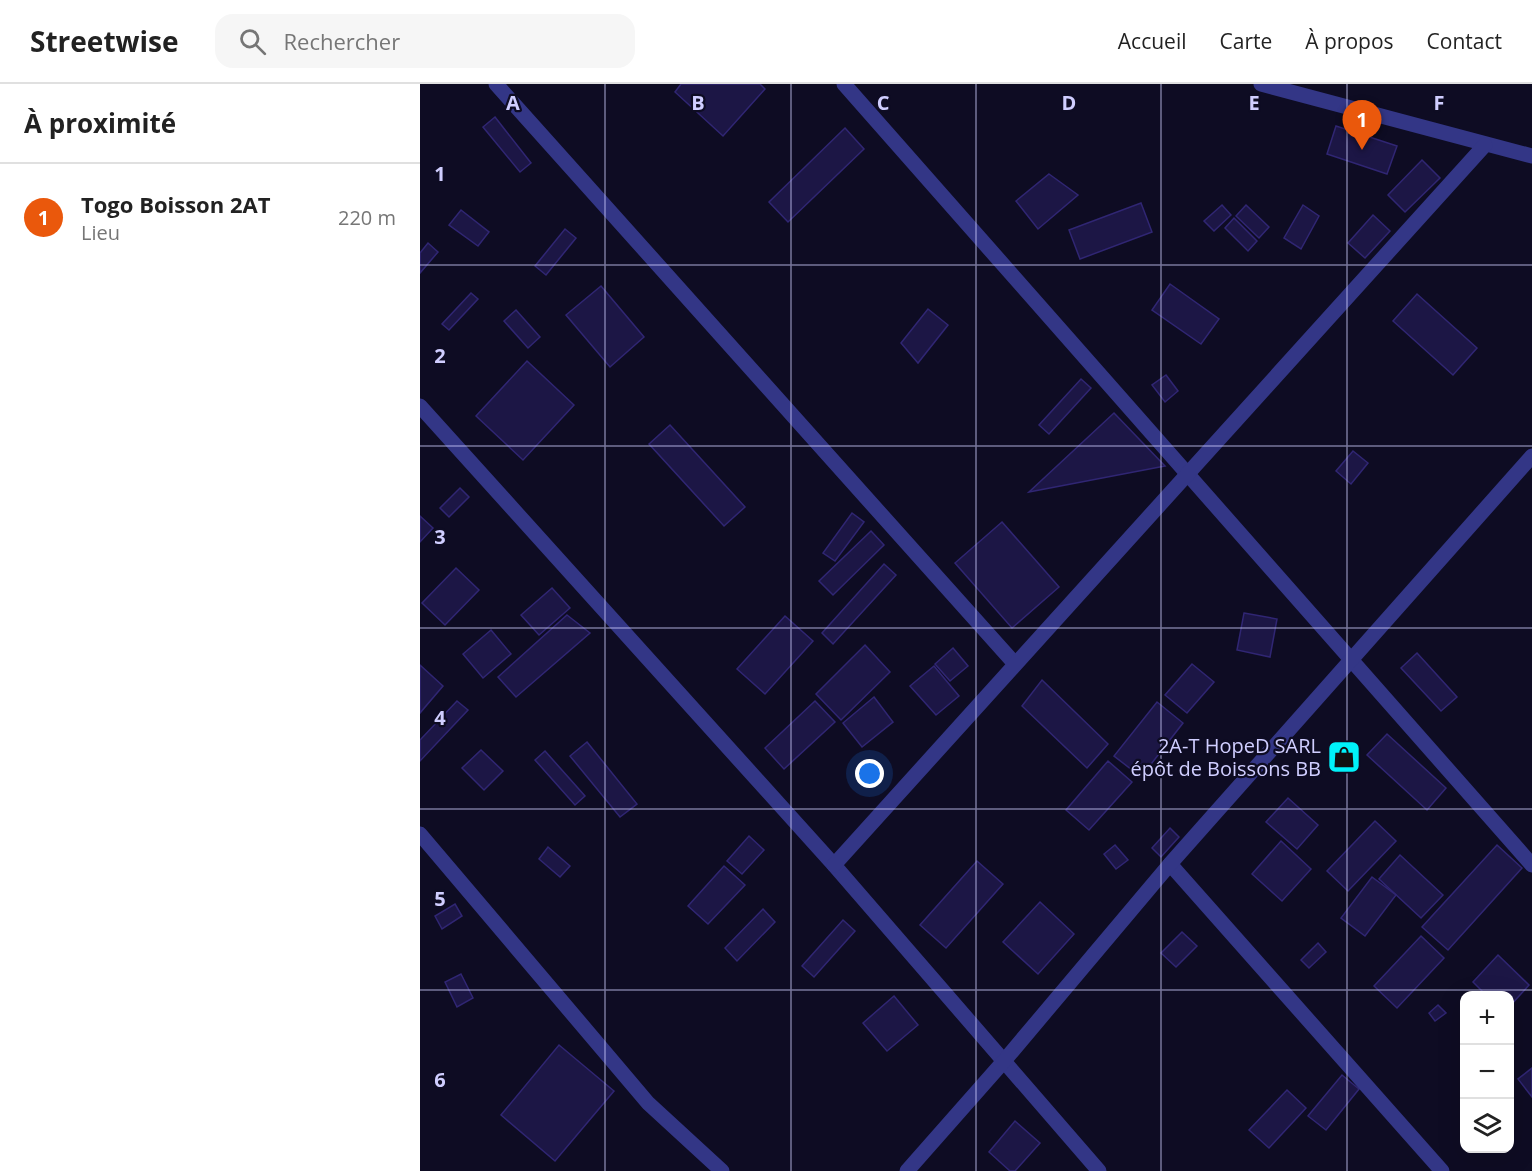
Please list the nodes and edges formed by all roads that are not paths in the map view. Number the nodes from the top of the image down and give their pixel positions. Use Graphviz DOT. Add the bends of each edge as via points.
graph roads {
  1 [pos="496,84"];
  2 [pos="844,84"];
  3 [pos="1261,84"];
  4 [pos="1485,145"];
  5 [pos="1532,156"];
  6 [pos="420,406"];
  7 [pos="1532,456"];
  8 [pos="1186,474"];
  9 [pos="1351,662"];
  10 [pos="1016,664"];
  11 [pos="420,834"];
  12 [pos="1170,864"];
  13 [pos="1532,864"];
  14 [pos="834,865"];
  15 [pos="1004,1061"];
  16 [pos="722,1171"];
  17 [pos="907,1171"];
  18 [pos="1099,1171"];
  19 [pos="1442,1171"];
  1 -- 10 [label="street"];
  2 -- 8 [label="street"];
  3 -- 4 [label="street"];
  4 -- 5 [label="street"];
  4 -- 8 [label="street"];
  6 -- 14 [label="street"];
  7 -- 9 [label="street"];
  8 -- 9 [label="street"];
  8 -- 10 [label="street"];
  9 -- 12 [label="street"];
  9 -- 13 [label="street"];
  10 -- 14 [label="street"];
  11 -- 16 [label="street" via="648,1103"];
  12 -- 15 [label="street"];
  12 -- 19 [label="street"];
  14 -- 15 [label="street"];
  15 -- 17 [label="street"];
  15 -- 18 [label="street"];
}
